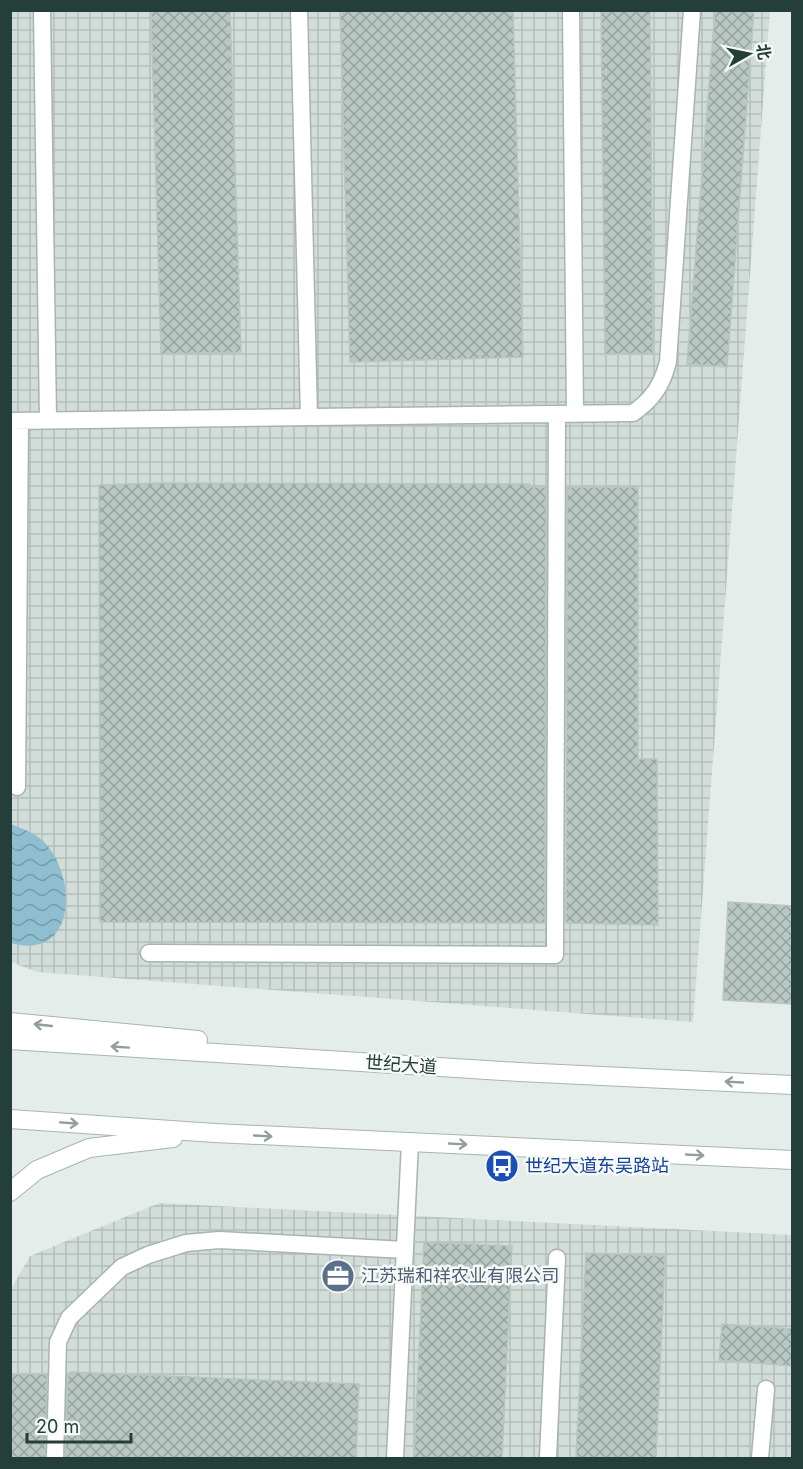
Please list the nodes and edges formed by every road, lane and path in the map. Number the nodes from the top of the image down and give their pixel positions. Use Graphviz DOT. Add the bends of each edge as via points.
graph roads {
  1 [pos="42,10"];
  2 [pos="299,10"];
  3 [pos="571,10"];
  4 [pos="692,10"];
  5 [pos="557,414"];
  6 [pos="576,414"];
  7 [pos="309,417"];
  8 [pos="48,420"];
  9 [pos="15,421"];
  10 [pos="17,787"];
  11 [pos="149,953"];
  12 [pos="10,1022"];
  13 [pos="10,1041"];
  14 [pos="519,1072"];
  15 [pos="792,1085"];
  16 [pos="10,1119"];
  17 [pos="215,1133"];
  18 [pos="410,1142"];
  19 [pos="792,1160"];
  20 [pos="10,1192"];
  21 [pos="405,1250"];
  22 [pos="558,1258"];
  23 [pos="765,1389"];
  24 [pos="55,1458"];
  25 [pos="395,1458"];
  26 [pos="548,1458"];
  27 [pos="760,1458"];
  1 -- 8 [label="lane"];
  2 -- 7 [label="lane"];
  3 -- 6 [label="lane"];
  4 -- 6 [label="lane" via="669,362 663,382 649,402 633,412"];
  5 -- 6 [label="lane"];
  5 -- 7 [label="lane"];
  5 -- 11 [label="lane" via="555,955"];
  7 -- 8 [label="lane"];
  8 -- 9 [label="lane"];
  9 -- 10 [label="lane"];
  14 -- 12 [label="street, one-way"];
  14 -- 13 [label="street, 世纪大道, one-way"];
  15 -- 14 [label="street, 世纪大道, one-way"];
  16 -- 17 [label="street, one-way"];
  17 -- 18 [label="street, one-way"];
  17 -- 20 [label="street" via="89,1148 37,1170"];
  18 -- 19 [label="street, one-way"];
  18 -- 21 [label="lane"];
  21 -- 24 [label="lane" via="219,1240 186,1243 122,1267 69,1318 58,1342"];
  21 -- 25 [label="lane"];
  22 -- 26 [label="lane"];
  23 -- 27 [label="lane"];
}
